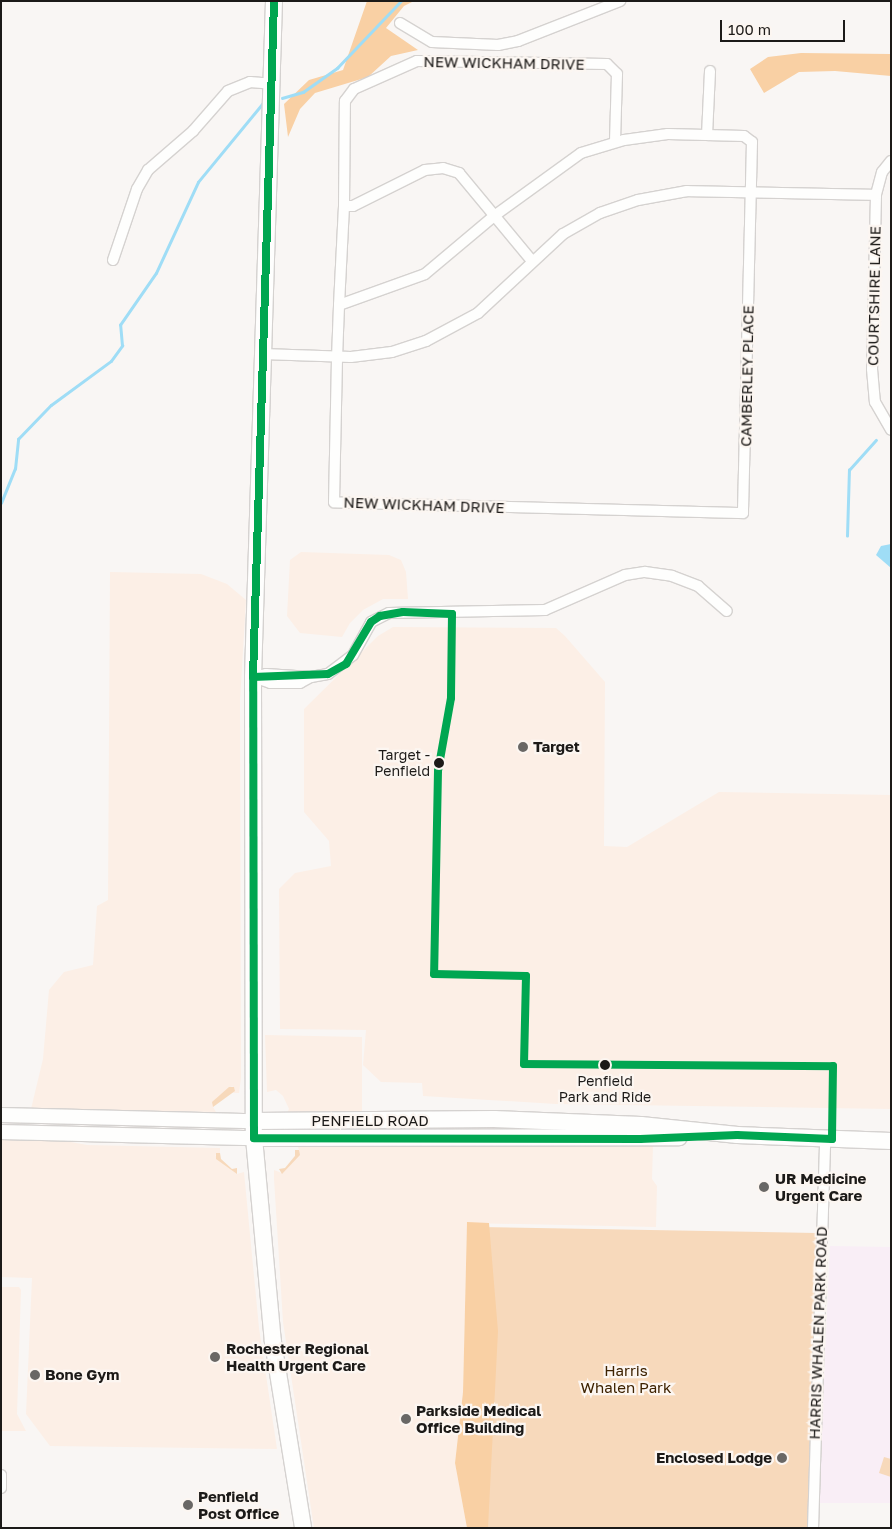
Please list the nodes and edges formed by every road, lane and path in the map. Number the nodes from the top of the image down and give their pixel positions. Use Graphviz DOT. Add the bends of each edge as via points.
graph roads {
  1 [pos="274,1"];
  2 [pos="620,1"];
  3 [pos="400,23"];
  4 [pos="710,72"];
  5 [pos="271,84"];
  6 [pos="707,135"];
  7 [pos="615,142"];
  8 [pos="891,161"];
  9 [pos="752,192"];
  10 [pos="876,195"];
  11 [pos="344,206"];
  12 [pos="494,216"];
  13 [pos="113,260"];
  14 [pos="532,261"];
  15 [pos="339,305"];
  16 [pos="262,354"];
  17 [pos="337,358"];
  18 [pos="891,430"];
  19 [pos="598,510"];
  20 [pos="726,611"];
  21 [pos="253,677"];
  22 [pos="1,1114"];
  23 [pos="254,1130"];
  24 [pos="1,1132"];
  25 [pos="825,1139"];
  26 [pos="891,1141"];
  27 [pos="1,1475"];
  28 [pos="1,1488"];
  29 [pos="303,1528"];
  30 [pos="813,1528"];
  1 -- 5 [label="main road"];
  2 -- 3 [label="street" via="503,44 432,42"];
  4 -- 6 [label="street"];
  5 -- 13 [label="street" via="250,82 228,91 193,131 148,170 137,189"];
  5 -- 16 [label="main road"];
  6 -- 7 [label="street, CAMBERLEY PLACE" via="668,134"];
  6 -- 9 [label="street, CAMBERLEY PLACE" via="744,136 752,142"];
  7 -- 11 [label="street, NEW WICKHAM DRIVE" via="616,74 607,64 417,61 354,89 345,101"];
  7 -- 12 [label="street, CAMBERLEY PLACE" via="581,153"];
  8 -- 10 [label="street, COURTSHIRE LANE" via="882,172"];
  9 -- 10 [label="street"];
  9 -- 14 [label="street" via="672,192 619,205 563,234"];
  9 -- 19 [label="street, CAMBERLEY PLACE" via="743,513"];
  10 -- 18 [label="street, COURTSHIRE LANE" via="872,385 878,411"];
  11 -- 12 [label="street" via="353,206 424,170 443,168 459,173"];
  11 -- 15 [label="street, NEW WICKHAM DRIVE"];
  12 -- 14 [label="street"];
  12 -- 15 [label="street, CAMBERLEY PLACE" via="425,274"];
  14 -- 17 [label="street" via="492,302 443,333 392,352"];
  15 -- 17 [label="street, NEW WICKHAM DRIVE"];
  16 -- 17 [label="street"];
  16 -- 21 [label="main road"];
  17 -- 19 [label="street, NEW WICKHAM DRIVE" via="334,502"];
  20 -- 21 [label="street" via="698,586 672,576 645,572 625,575 545,610 389,613 371,622 346,664 328,674"];
  21 -- 23 [label="main road"];
  22 -- 23 [label="main road, PENFIELD ROAD"];
  23 -- 24 [label="main road, PENFIELD ROAD"];
  23 -- 25 [label="main road, PENFIELD ROAD" via="494,1119 641,1125 737,1135"];
  23 -- 29 [label="main road" via="273,1342"];
  25 -- 26 [label="main road, PENFIELD ROAD"];
  25 -- 30 [label="street, HARRIS WHALEN PARK ROAD"];
  27 -- 28 [label="street"];
}
